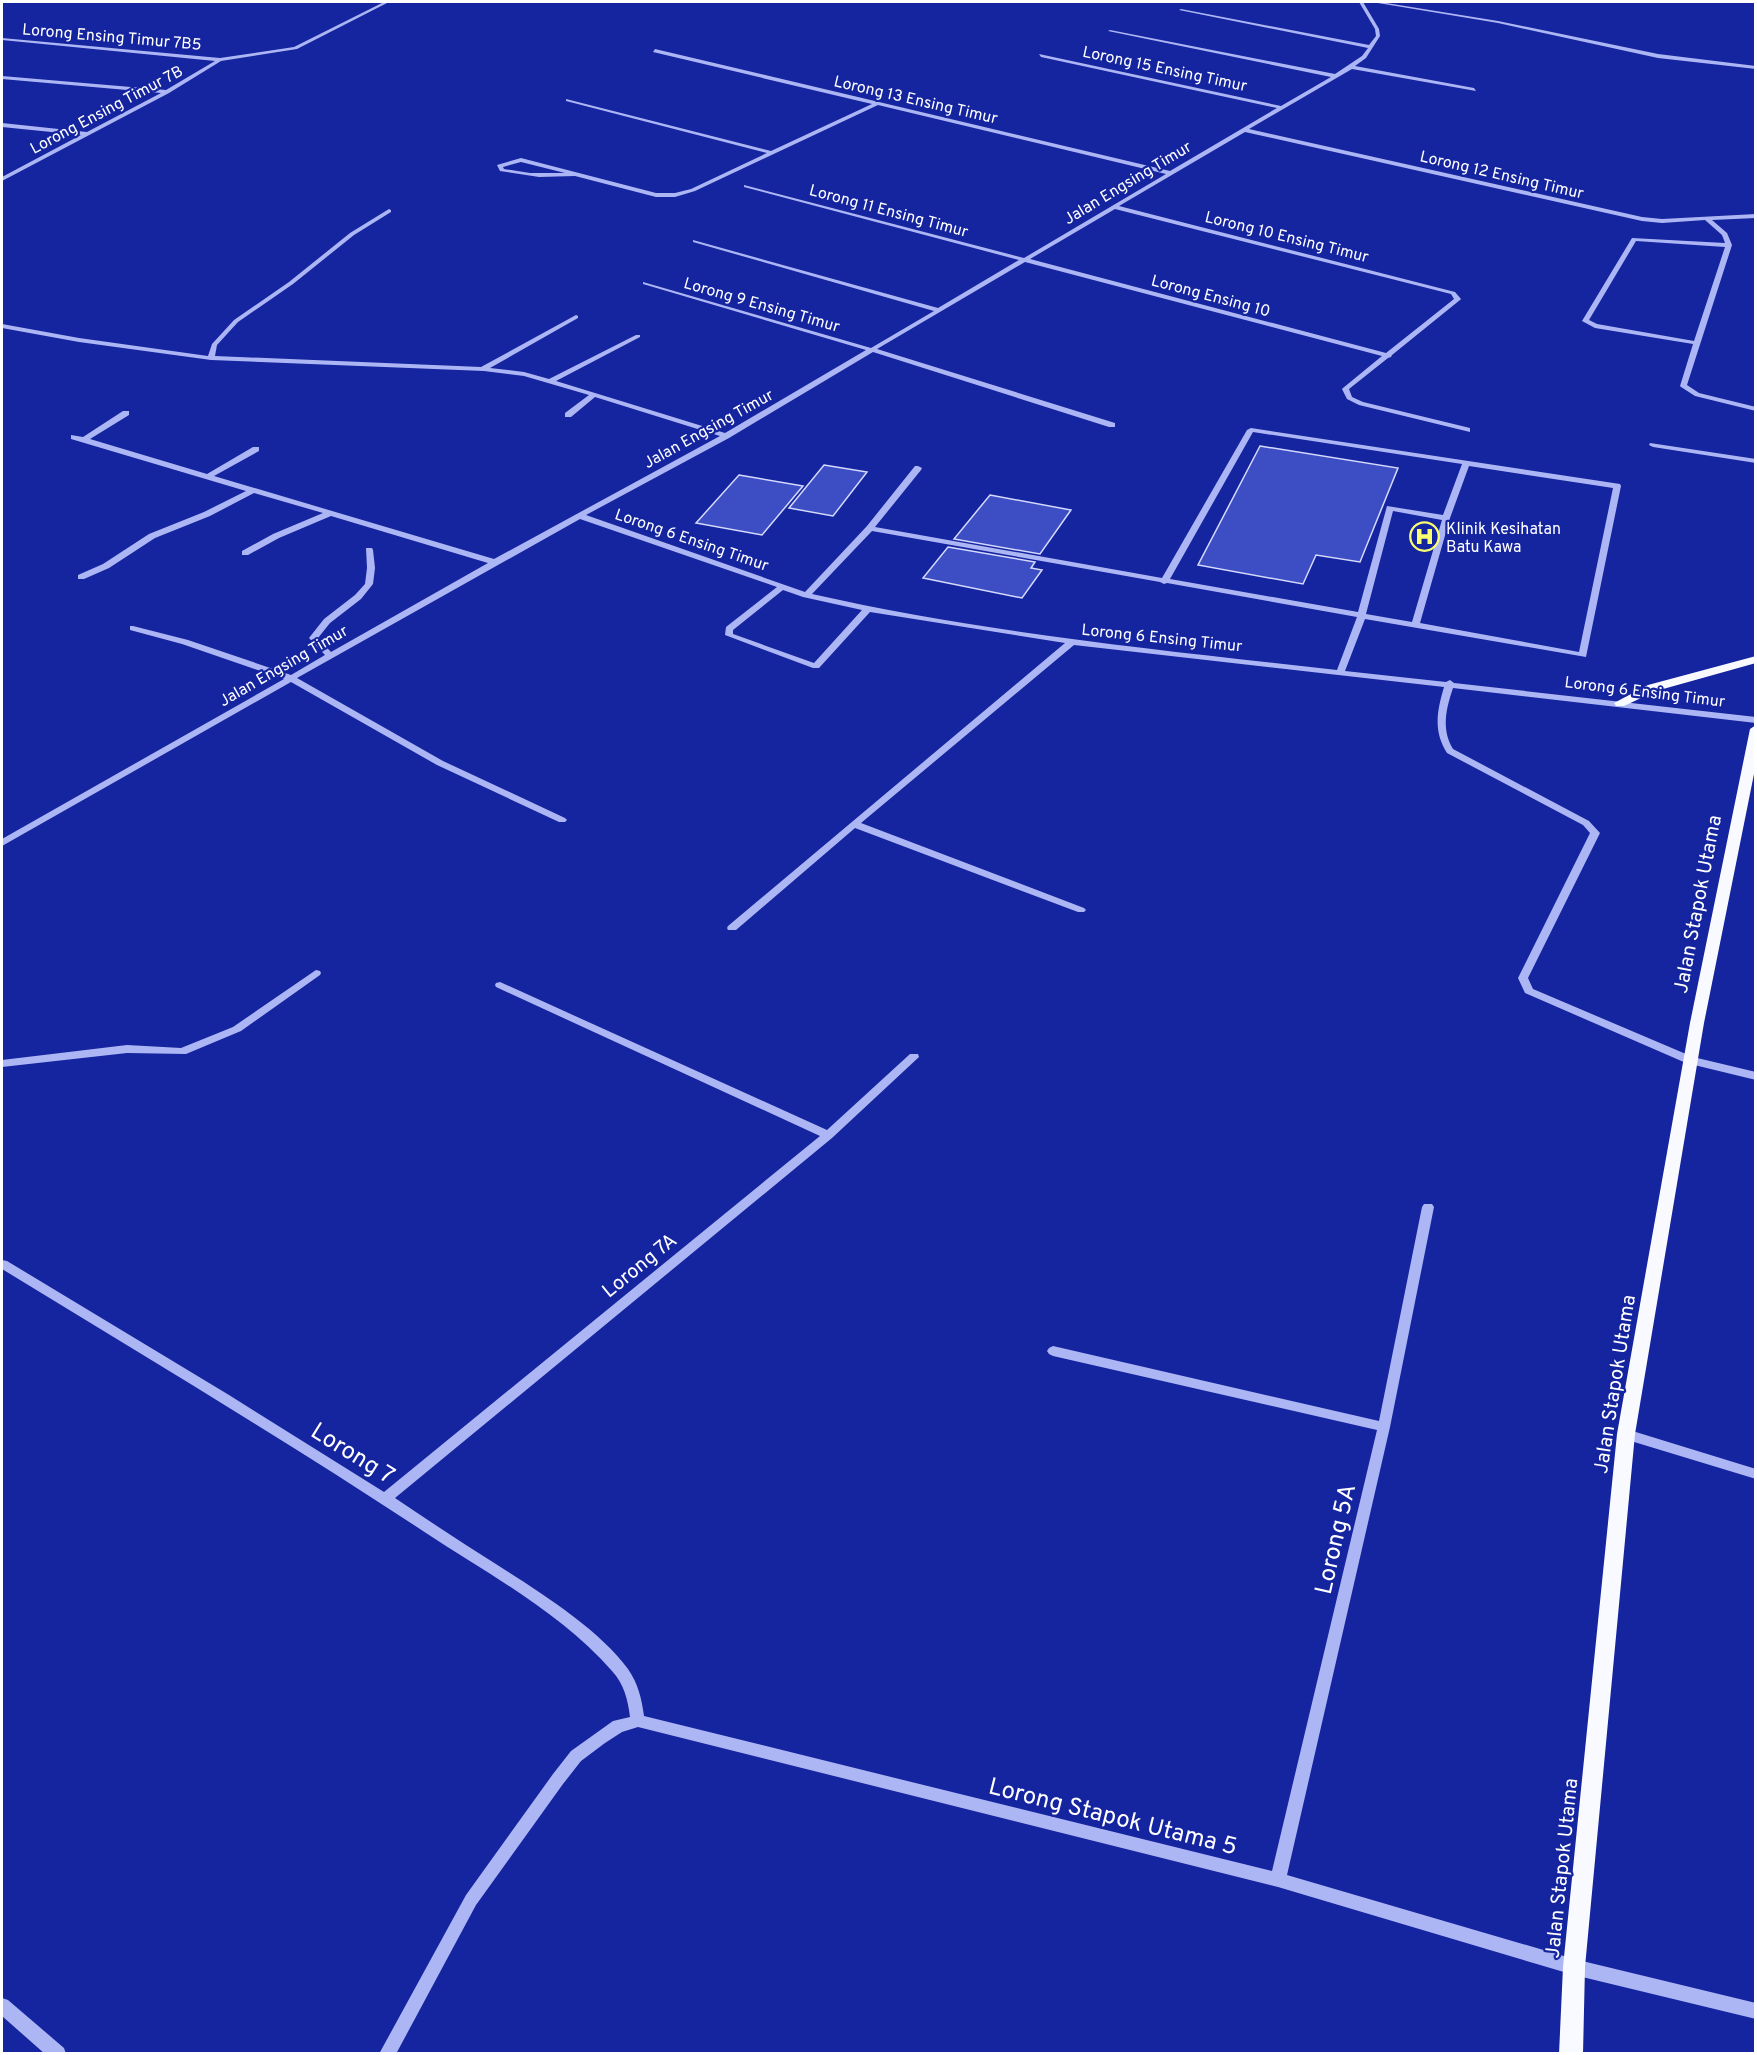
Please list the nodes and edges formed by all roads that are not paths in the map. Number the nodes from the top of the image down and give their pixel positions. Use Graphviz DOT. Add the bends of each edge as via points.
graph roads {
  1 [pos="387,2"];
  2 [pos="1361,2"];
  3 [pos="1374,2"];
  4 [pos="1181,10"];
  5 [pos="1110,30"];
  6 [pos="2,39"];
  7 [pos="1372,47"];
  8 [pos="655,51"];
  9 [pos="1041,55"];
  10 [pos="220,60"];
  11 [pos="1351,67"];
  12 [pos="1755,68"];
  13 [pos="1335,76"];
  14 [pos="2,77"];
  15 [pos="1474,90"];
  16 [pos="167,92"];
  17 [pos="568,100"];
  18 [pos="876,104"];
  19 [pos="1282,108"];
  20 [pos="2,125"];
  21 [pos="1245,130"];
  22 [pos="89,134"];
  23 [pos="772,153"];
  24 [pos="576,174"];
  25 [pos="1171,174"];
  26 [pos="3,178"];
  27 [pos="746,186"];
  28 [pos="1114,207"];
  29 [pos="389,211"];
  30 [pos="1755,216"];
  31 [pos="1708,220"];
  32 [pos="695,242"];
  33 [pos="1729,245"];
  34 [pos="1025,260"];
  35 [pos="645,283"];
  36 [pos="939,310"];
  37 [pos="576,317"];
  38 [pos="2,326"];
  39 [pos="638,336"];
  40 [pos="1697,343"];
  41 [pos="872,350"];
  42 [pos="1389,356"];
  43 [pos="211,358"];
  44 [pos="484,369"];
  45 [pos="550,381"];
  46 [pos="594,395"];
  47 [pos="1755,409"];
  48 [pos="126,413"];
  49 [pos="568,415"];
  50 [pos="1112,425"];
  51 [pos="1467,430"];
  52 [pos="726,436"];
  53 [pos="74,437"];
  54 [pos="84,440"];
  55 [pos="1653,445"];
  56 [pos="256,449"];
  57 [pos="1755,461"];
  58 [pos="1466,463"];
  59 [pos="918,468"];
  60 [pos="208,477"];
  61 [pos="253,490"];
  62 [pos="331,513"];
  63 [pos="580,516"];
  64 [pos="1446,518"];
  65 [pos="870,528"];
  66 [pos="369,550"];
  67 [pos="245,553"];
  68 [pos="495,562"];
  69 [pos="81,577"];
  70 [pos="1164,582"];
  71 [pos="782,587"];
  72 [pos="806,595"];
  73 [pos="868,609"];
  74 [pos="1361,617"];
  75 [pos="1415,626"];
  76 [pos="134,628"];
  77 [pos="1072,642"];
  78 [pos="330,656"];
  79 [pos="1755,659"];
  80 [pos="1340,672"];
  81 [pos="291,678"];
  82 [pos="1450,683"];
  83 [pos="1620,703"];
  84 [pos="1755,720"];
  85 [pos="1755,729"];
  86 [pos="562,820"];
  87 [pos="855,824"];
  88 [pos="2,843"];
  89 [pos="1081,910"];
  90 [pos="732,928"];
  91 [pos="315,973"];
  92 [pos="500,985"];
  93 [pos="914,1057"];
  94 [pos="1690,1060"];
  95 [pos="2,1064"];
  96 [pos="1755,1076"];
  97 [pos="828,1136"];
  98 [pos="1428,1207"];
  99 [pos="3,1264"];
  100 [pos="1053,1351"];
  101 [pos="1384,1427"];
  102 [pos="1626,1434"];
  103 [pos="1755,1474"];
  104 [pos="386,1498"];
  105 [pos="638,1721"];
  106 [pos="1278,1880"];
  107 [pos="1574,1967"];
  108 [pos="2,2006"];
  109 [pos="1755,2011"];
  110 [pos="58,2054"];
  111 [pos="387,2054"];
  112 [pos="1571,2054"];
  1 -- 10 [label="street" via="295,48"];
  2 -- 7 [label="street" via="1377,29"];
  3 -- 12 [label="street" via="1498,22 1658,56"];
  4 -- 7 [label="street"];
  5 -- 13 [label="street"];
  6 -- 10 [label="street, Lorong Ensing Timur 7B5"];
  7 -- 11 [label="street, Jalan Engsing Timur"];
  8 -- 18 [label="street, Lorong 13 Ensing Timur"];
  9 -- 19 [label="street, Lorong 15 Ensing Timur"];
  10 -- 16 [label="street, Lorong Ensing Timur 7B"];
  11 -- 13 [label="street, Jalan Engsing Timur"];
  11 -- 15 [label="street"];
  13 -- 19 [label="street, Jalan Engsing Timur"];
  14 -- 16 [label="street"];
  16 -- 22 [label="street, Lorong Ensing Timur 7B"];
  17 -- 23 [label="street"];
  18 -- 23 [label="street"];
  18 -- 25 [label="street, Lorong 13 Ensing Timur"];
  19 -- 21 [label="street, Jalan Engsing Timur"];
  20 -- 22 [label="street"];
  21 -- 25 [label="street, Jalan Engsing Timur"];
  21 -- 31 [label="street, Lorong 12 Ensing Timur" via="1616,214 1662,222"];
  22 -- 26 [label="street, Lorong Ensing Timur 7B"];
  23 -- 24 [label="street" via="675,195 656,195"];
  24 -- 24 [label="street" via="521,160 499,166 522,174"];
  25 -- 28 [label="street, Jalan Engsing Timur"];
  27 -- 34 [label="street, Lorong 11 Ensing Timur"];
  28 -- 34 [label="street, Jalan Engsing Timur"];
  28 -- 42 [label="street, Lorong 10 Ensing Timur" via="1453,292 1458,299"];
  29 -- 43 [label="street" via="236,321 214,345"];
  30 -- 31 [label="street, Lorong 12 Ensing Timur"];
  31 -- 33 [label="street" via="1725,234"];
  32 -- 36 [label="street"];
  33 -- 40 [label="street"];
  33 -- 40 [label="street" via="1634,238 1585,321"];
  34 -- 36 [label="street, Jalan Engsing Timur"];
  34 -- 42 [label="street, Lorong Ensing 10"];
  35 -- 41 [label="street, Lorong 9 Ensing Timur"];
  36 -- 41 [label="street, Jalan Engsing Timur"];
  37 -- 44 [label="street"];
  38 -- 43 [label="street"];
  39 -- 45 [label="street"];
  40 -- 47 [label="street" via="1685,389"];
  41 -- 50 [label="street, Lorong 9 Ensing Timur"];
  41 -- 52 [label="street, Jalan Engsing Timur"];
  42 -- 51 [label="street" via="1345,389 1349,398"];
  43 -- 44 [label="street"];
  44 -- 45 [label="street"];
  45 -- 46 [label="street"];
  46 -- 49 [label="street"];
  46 -- 52 [label="street"];
  48 -- 54 [label="street"];
  52 -- 63 [label="street, Jalan Engsing Timur"];
  53 -- 54 [label="street"];
  54 -- 60 [label="street"];
  55 -- 57 [label="street"];
  56 -- 60 [label="street"];
  58 -- 64 [label="street"];
  58 -- 70 [label="street" via="1251,430"];
  58 -- 75 [label="street" via="1617,486 1583,655"];
  59 -- 65 [label="street"];
  60 -- 61 [label="street"];
  61 -- 62 [label="street"];
  61 -- 69 [label="street" via="207,514 165,529"];
  62 -- 67 [label="street"];
  62 -- 68 [label="street"];
  63 -- 68 [label="street, Jalan Engsing Timur"];
  63 -- 71 [label="street, Lorong 6 Ensing Timur"];
  64 -- 74 [label="street" via="1390,508"];
  64 -- 75 [label="street"];
  65 -- 70 [label="street"];
  65 -- 72 [label="street"];
  66 -- 78 [label="street" via="369,584 327,621 313,639"];
  68 -- 78 [label="street, Jalan Engsing Timur"];
  70 -- 74 [label="street"];
  71 -- 72 [label="street, Lorong 6 Ensing Timur"];
  71 -- 73 [label="street" via="729,629 729,635 816,666"];
  72 -- 73 [label="street, Lorong 6 Ensing Timur"];
  73 -- 77 [label="street, Lorong 6 Ensing Timur"];
  74 -- 75 [label="street"];
  74 -- 80 [label="street"];
  76 -- 81 [label="street"];
  77 -- 80 [label="street, Lorong 6 Ensing Timur"];
  77 -- 87 [label="street"];
  78 -- 81 [label="street, Jalan Engsing Timur"];
  79 -- 83 [label="main road" via="1652,688"];
  80 -- 82 [label="street, Lorong 6 Ensing Timur"];
  81 -- 86 [label="street" via="440,763"];
  81 -- 88 [label="street, Jalan Engsing Timur"];
  82 -- 83 [label="street, Lorong 6 Ensing Timur"];
  82 -- 94 [label="street" via="1441,712 1444,742 1450,751 1586,823 1595,833 1523,978 1529,991"];
  83 -- 84 [label="street, Lorong 6 Ensing Timur"];
  85 -- 94 [label="main road, Jalan Stapok Utama"];
  87 -- 89 [label="street"];
  87 -- 90 [label="street"];
  91 -- 95 [label="street" via="237,1029 182,1052 128,1049"];
  92 -- 97 [label="street"];
  93 -- 97 [label="street, Lorong 7A"];
  94 -- 96 [label="street"];
  94 -- 102 [label="main road, Jalan Stapok Utama"];
  97 -- 104 [label="street, Lorong 7A"];
  98 -- 101 [label="street, Lorong 5A"];
  99 -- 104 [label="street, Lorong 7"];
  100 -- 101 [label="street"];
  101 -- 106 [label="street, Lorong 5A"];
  102 -- 103 [label="street"];
  102 -- 107 [label="main road, Jalan Stapok Utama"];
  104 -- 105 [label="street, Lorong 7" via="532,1596 601,1650 633,1690"];
  105 -- 106 [label="street, Lorong Stapok Utama 5"];
  105 -- 111 [label="street" via="618,1726 600,1738 576,1756 558,1779 471,1900"];
  106 -- 107 [label="street, Lorong Stapok Utama 5"];
  107 -- 109 [label="street, Lorong Stapok Utama 5"];
  107 -- 112 [label="main road, Jalan Stapok Utama"];
  108 -- 110 [label="street"];
}
